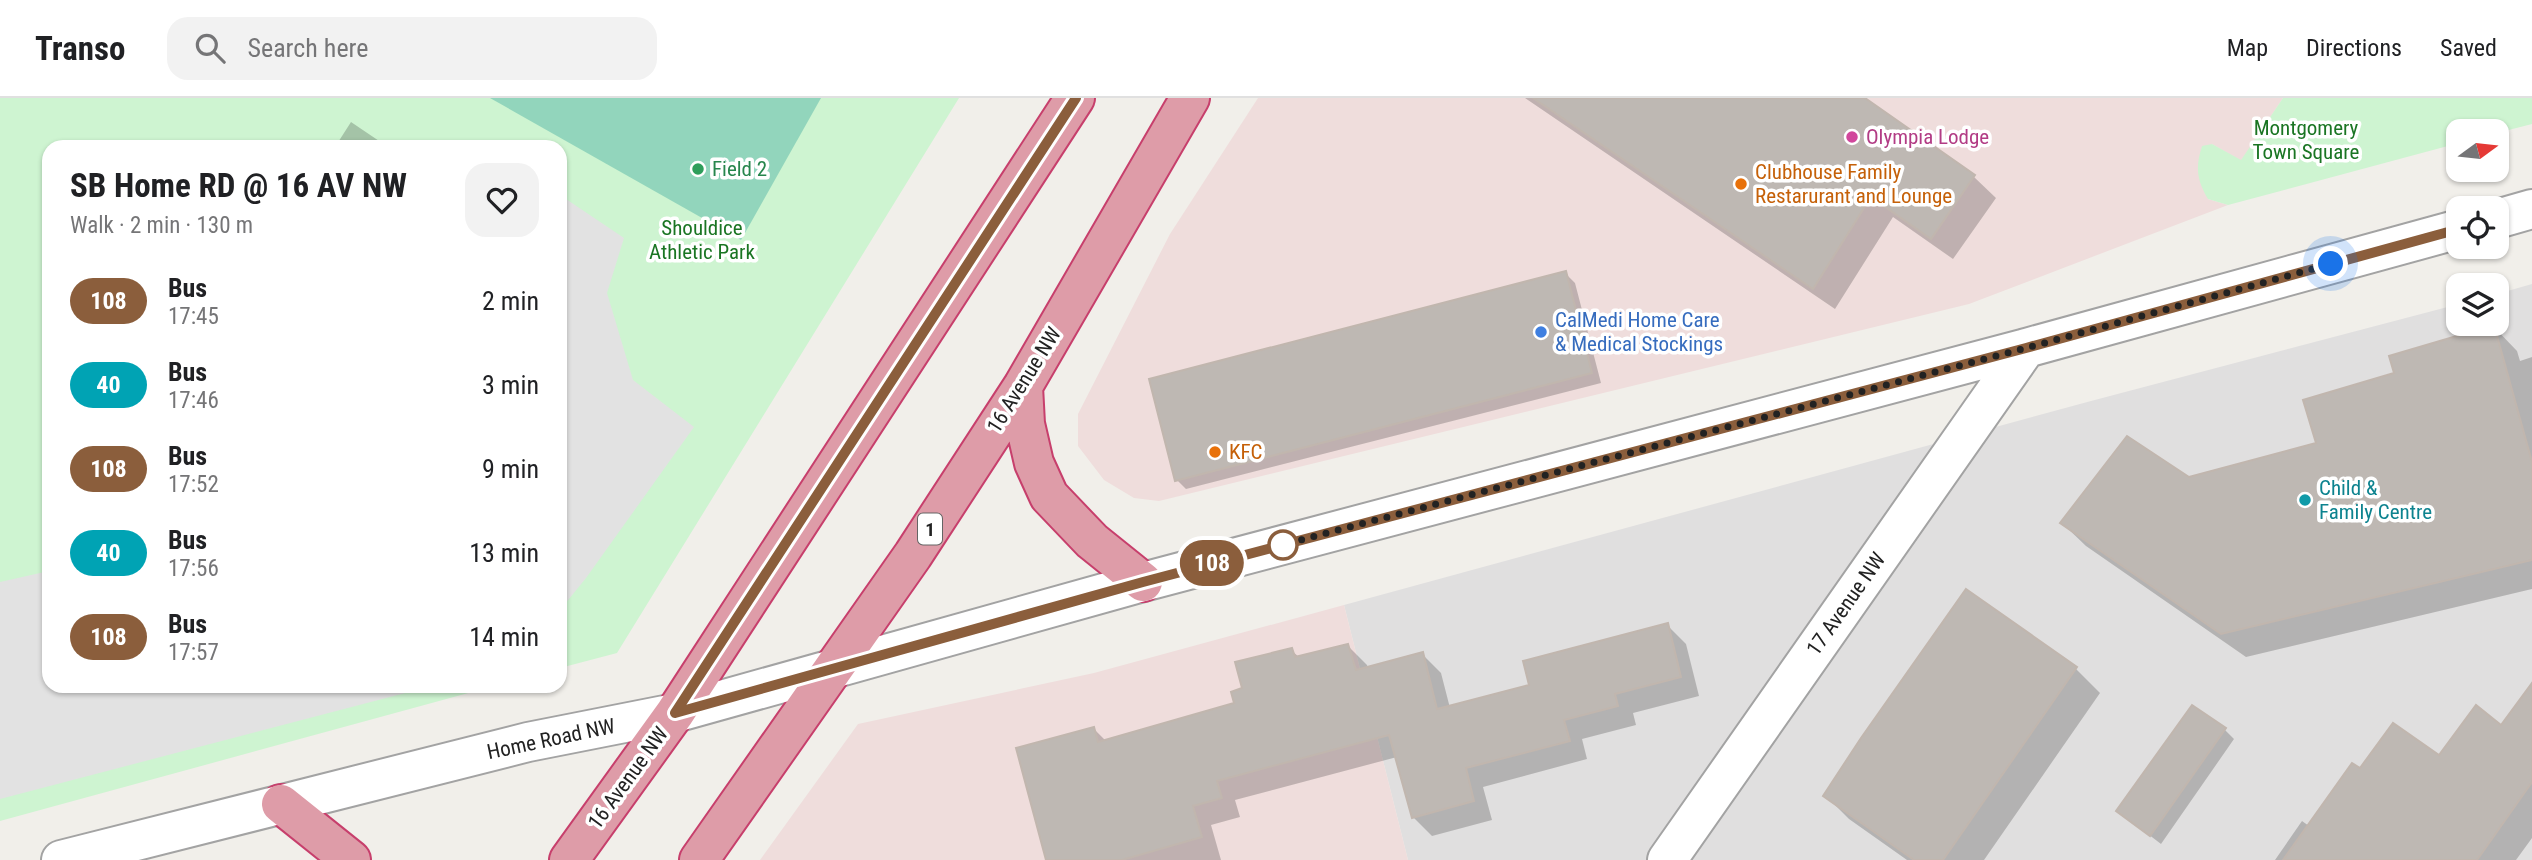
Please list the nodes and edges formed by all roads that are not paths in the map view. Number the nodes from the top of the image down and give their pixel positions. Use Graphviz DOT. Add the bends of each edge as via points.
graph roads {
  1 [pos="1076,98"];
  2 [pos="1190,98"];
  3 [pos="2532,209"];
  4 [pos="2509,216"];
  5 [pos="2446,233"];
  6 [pos="2026,348"];
  7 [pos="1023,386"];
  8 [pos="1143,582"];
  9 [pos="834,669"];
  10 [pos="675,713"];
  11 [pos="281,804"];
  12 [pos="61,860"];
  13 [pos="351,860"];
  14 [pos="569,860"];
  15 [pos="699,860"];
  16 [pos="1667,860"];
  1 -- 10 [label="highway, 16 Avenue NW"];
  2 -- 7 [label="highway, 16 Avenue NW / 1"];
  3 -- 4 [label="street"];
  5 -- 6 [label="street, Home Road NW"];
  6 -- 8 [label="street, Home Road NW"];
  6 -- 16 [label="street, 17 Avenue NW"];
  7 -- 8 [label="highway" via="1034,463 1049,496 1092,541"];
  7 -- 9 [label="highway, 16 Avenue NW / 1"];
  8 -- 9 [label="street, Home Road NW"];
  9 -- 10 [label="street, Home Road NW"];
  9 -- 15 [label="highway, 16 Avenue NW / 1"];
  10 -- 11 [label="street, Home Road NW" via="528,742"];
  10 -- 14 [label="highway, 16 Avenue NW"];
  11 -- 12 [label="street, Home Road NW"];
  11 -- 13 [label="highway"];
}
